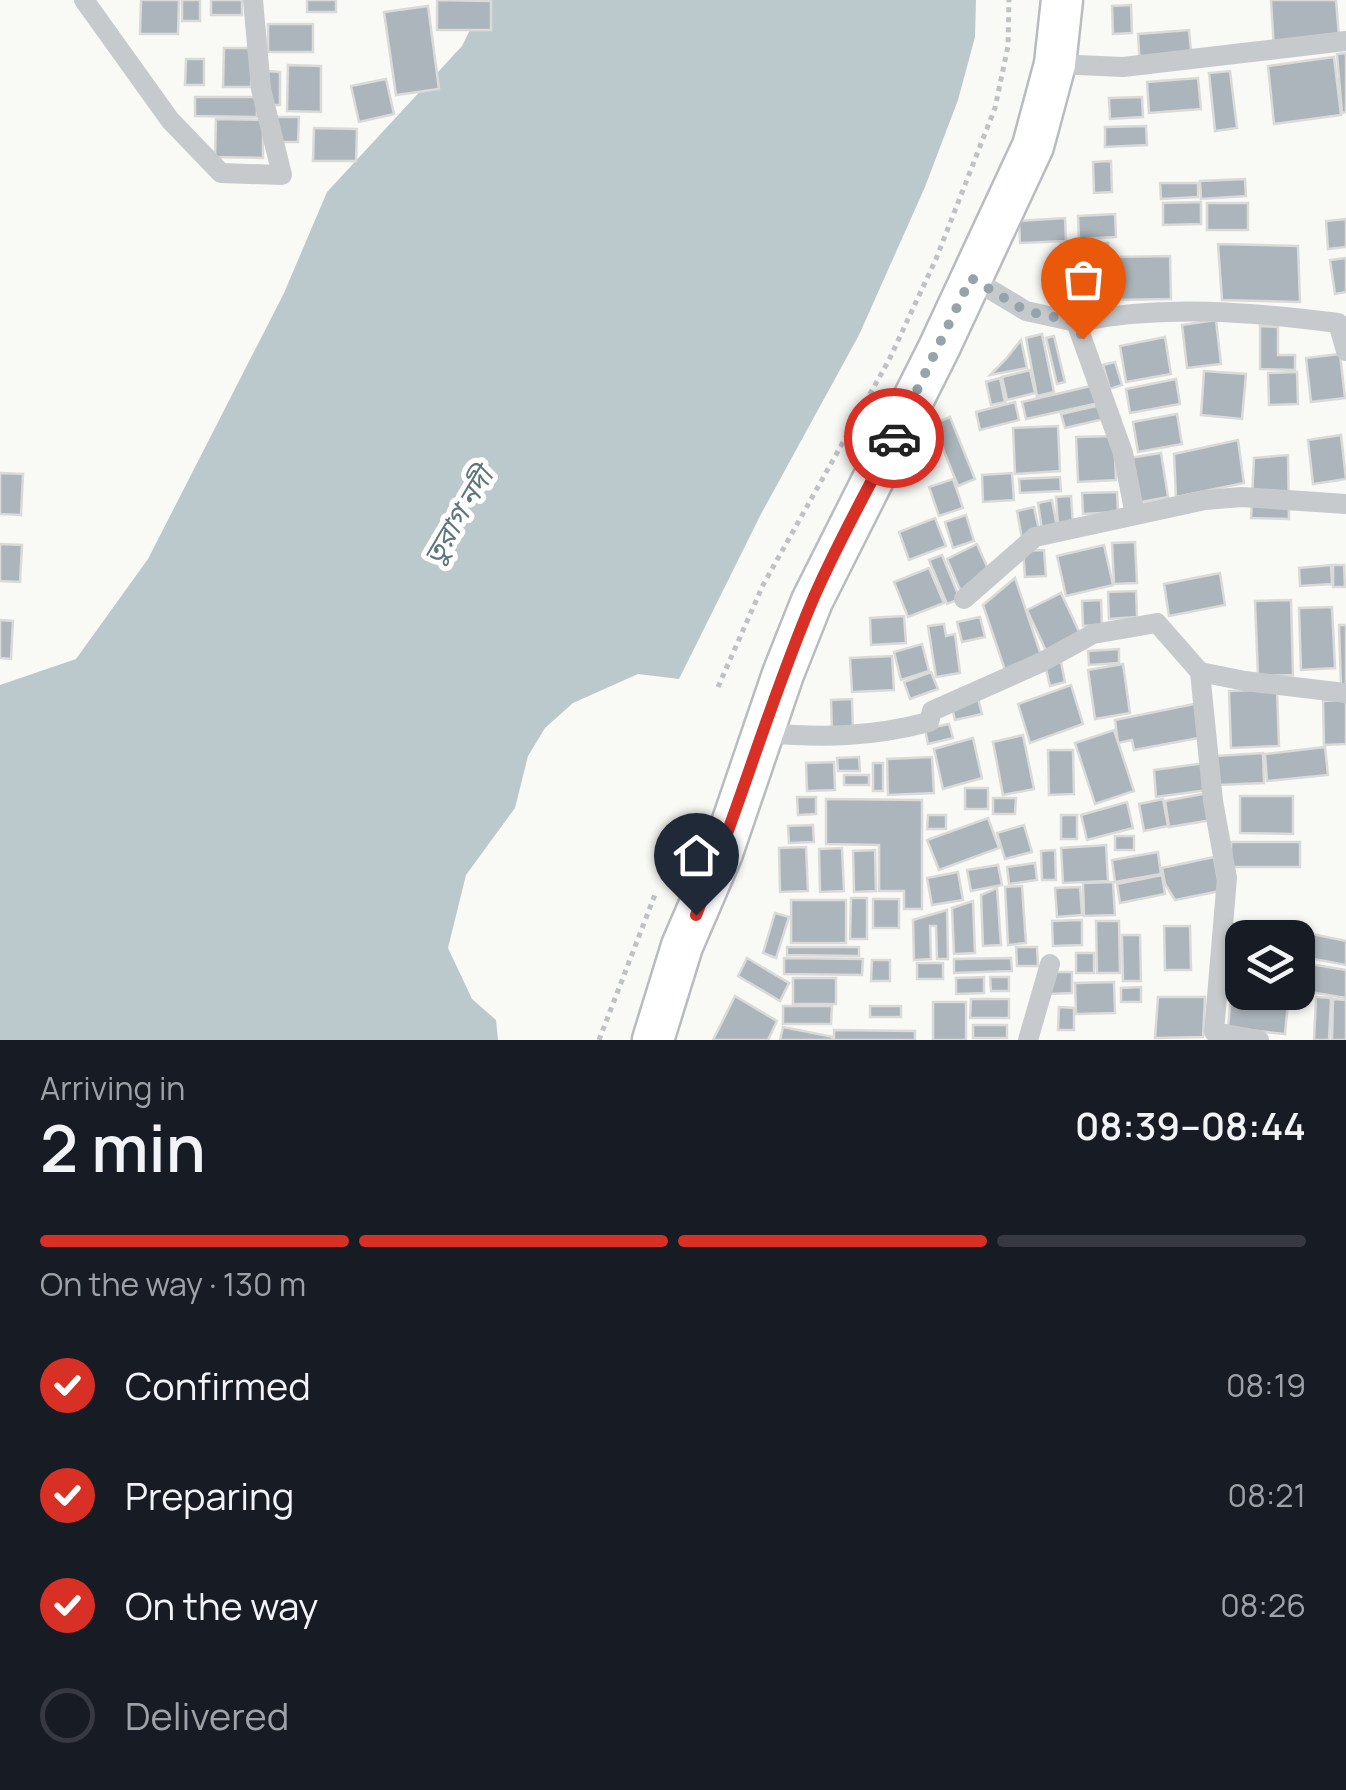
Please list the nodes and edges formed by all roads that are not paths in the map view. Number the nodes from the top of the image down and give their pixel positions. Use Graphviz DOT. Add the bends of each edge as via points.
graph roads {
  1 [pos="84,0"];
  2 [pos="253,0"];
  3 [pos="1062,0"];
  4 [pos="1346,41"];
  5 [pos="1055,64"];
  6 [pos="971,278"];
  7 [pos="1076,322"];
  8 [pos="1342,322"];
  9 [pos="1346,352"];
  10 [pos="1346,504"];
  11 [pos="1135,515"];
  12 [pos="964,599"];
  13 [pos="1200,672"];
  14 [pos="1346,693"];
  15 [pos="764,733"];
  16 [pos="1050,964"];
  17 [pos="657,1038"];
  18 [pos="1028,1040"];
  19 [pos="1259,1040"];
  1 -- 2 [label="street" via="170,120 221,173 282,176 260,90"];
  3 -- 5 [label="highway"];
  4 -- 5 [label="street" via="1123,67"];
  5 -- 6 [label="highway" via="1033,146"];
  6 -- 7 [label="street" via="1026,311"];
  6 -- 15 [label="highway" via="812,601"];
  7 -- 8 [label="street" via="1223,310"];
  7 -- 11 [label="street" via="1123,453"];
  8 -- 9 [label="street"];
  10 -- 11 [label="street" via="1242,497"];
  11 -- 12 [label="street" via="1036,537"];
  13 -- 14 [label="street"];
  13 -- 15 [label="street" via="1158,623 1093,634 954,699 932,712 930,722 833,738"];
  13 -- 19 [label="street" via="1227,878 1214,1032"];
  15 -- 17 [label="highway" via="682,946"];
  16 -- 18 [label="street"];
}
